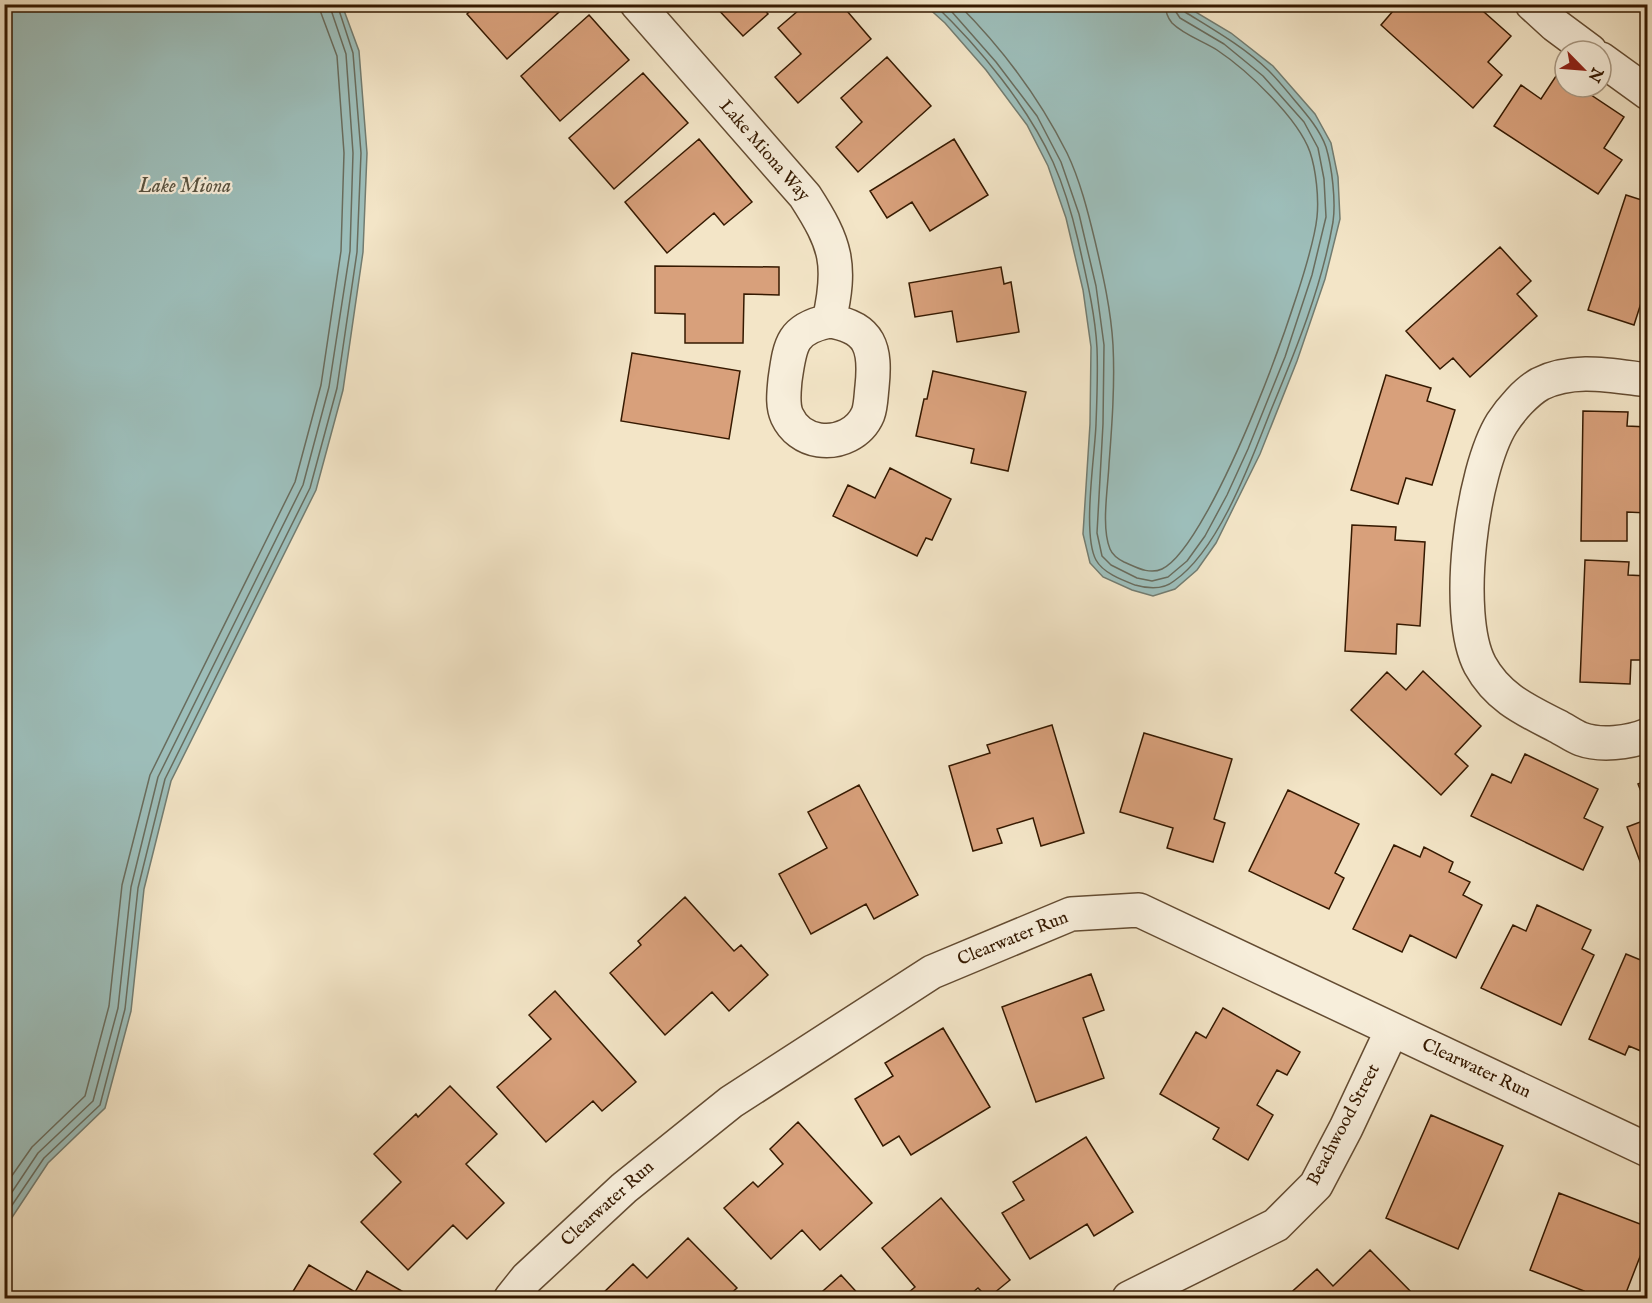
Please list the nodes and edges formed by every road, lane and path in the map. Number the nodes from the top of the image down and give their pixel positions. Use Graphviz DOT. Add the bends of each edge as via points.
graph roads {
  1 [pos="637,4"];
  2 [pos="1532,4"];
  3 [pos="1574,39"];
  4 [pos="1613,68"];
  5 [pos="1647,93"];
  6 [pos="829,321"];
  7 [pos="1647,380"];
  8 [pos="1647,735"];
  9 [pos="1392,1030"];
  10 [pos="1647,1150"];
  11 [pos="512,1299"];
  12 [pos="1129,1299"];
  1 -- 6 [label="street, Lake Miona Way" via="805,196 823,223 835,254 836,289"];
  2 -- 3 [label="street"];
  4 -- 5 [label="street"];
  7 -- 8 [label="street" via="1597,374 1568,376 1540,385 1518,402 1502,423 1477,497 1469,547 1467,598 1471,637 1479,664 1494,687 1518,706 1582,740 1614,743"];
  9 -- 10 [label="street, Clearwater Run"];
  9 -- 11 [label="street, Clearwater Run" via="1139,910 1071,915 932,972 731,1102 624,1188 527,1278"];
  9 -- 12 [label="street, Beachwood Street" via="1316,1185 1276,1225"];
}
